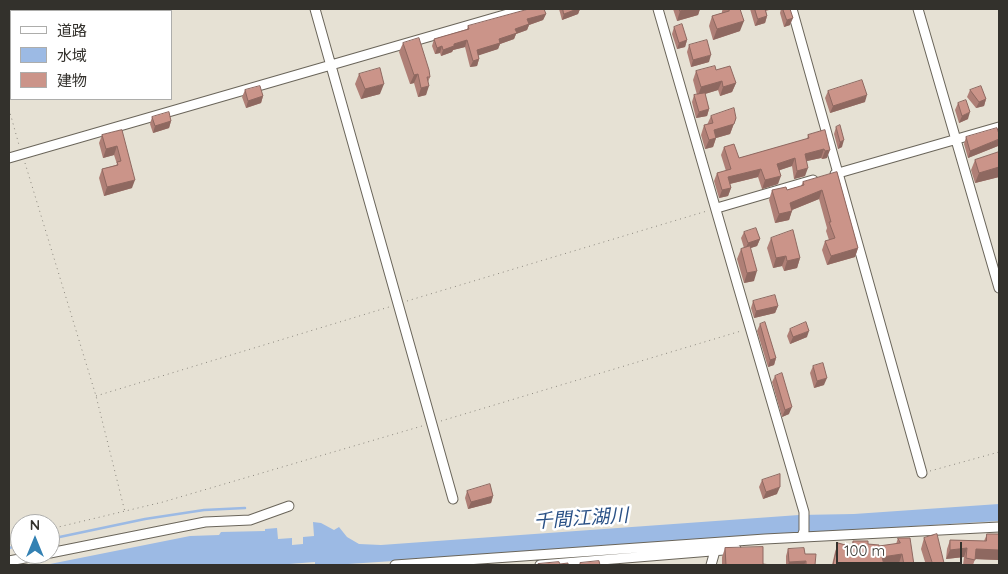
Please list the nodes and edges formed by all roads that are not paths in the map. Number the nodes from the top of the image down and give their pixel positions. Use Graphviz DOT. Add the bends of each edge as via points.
graph roads {
  1 [pos="315,9"];
  2 [pos="525,9"];
  3 [pos="658,9"];
  4 [pos="792,9"];
  5 [pos="918,9"];
  6 [pos="331,65"];
  7 [pos="999,127"];
  8 [pos="957,140"];
  9 [pos="9,158"];
  10 [pos="839,173"];
  11 [pos="717,208"];
  12 [pos="999,288"];
  13 [pos="922,474"];
  14 [pos="453,499"];
  15 [pos="289,506"];
  16 [pos="999,527"];
  17 [pos="803,533"];
  18 [pos="765,538"];
  19 [pos="60,551"];
  20 [pos="715,551"];
  21 [pos="395,565"];
  22 [pos="540,565"];
  23 [pos="711,565"];
  1 -- 6 [label="street"];
  2 -- 6 [label="street"];
  3 -- 11 [label="street"];
  4 -- 10 [label="street"];
  5 -- 8 [label="street"];
  6 -- 9 [label="street"];
  6 -- 14 [label="street"];
  7 -- 8 [label="street"];
  8 -- 10 [label="street"];
  8 -- 12 [label="street"];
  10 -- 11 [label="street"];
  10 -- 13 [label="street"];
  11 -- 17 [label="street" via="804,512"];
  15 -- 19 [label="street" via="250,520 206,522"];
  16 -- 17 [label="street"];
  17 -- 18 [label="street"];
  18 -- 20 [label="street" via="762,547"];
  18 -- 21 [label="street"];
  20 -- 22 [label="street"];
  20 -- 23 [label="street"];
}
